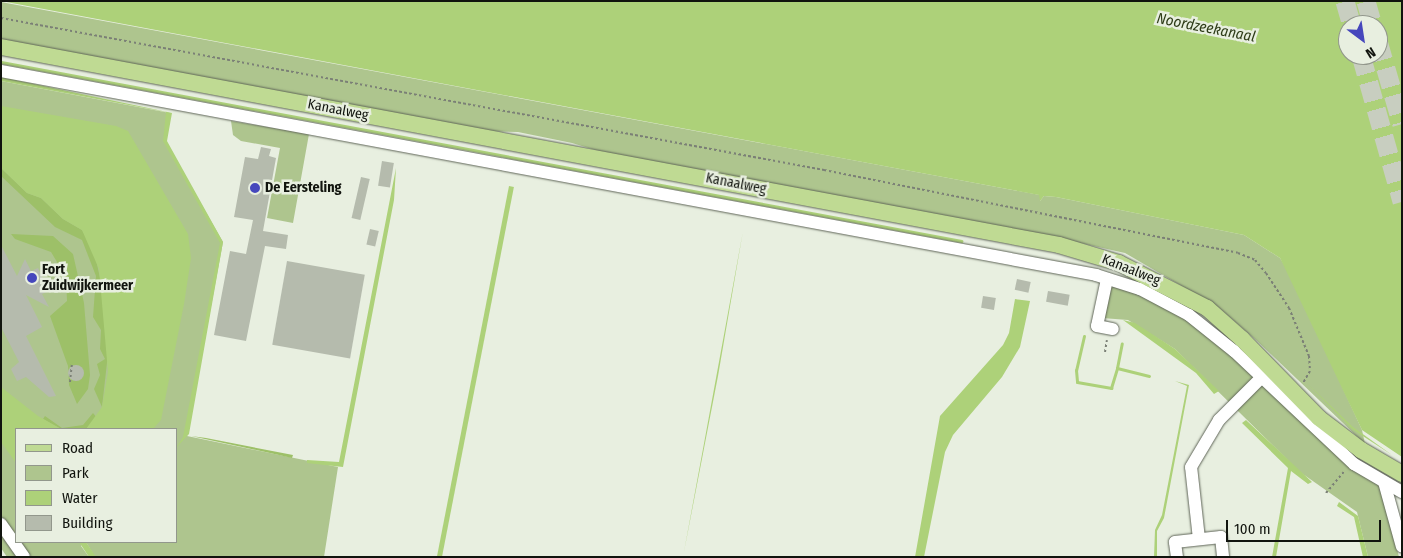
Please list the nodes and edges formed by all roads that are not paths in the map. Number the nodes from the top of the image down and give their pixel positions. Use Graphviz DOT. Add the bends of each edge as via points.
graph roads {
  1 [pos="1,47"];
  2 [pos="1,71"];
  3 [pos="1107,279"];
  4 [pos="1113,329"];
  5 [pos="1261,378"];
  6 [pos="1402,474"];
  7 [pos="1384,482"];
  8 [pos="1402,492"];
  9 [pos="1,524"];
  10 [pos="1400,528"];
  11 [pos="1199,539"];
  12 [pos="1402,547"];
  13 [pos="24,557"];
  14 [pos="1176,557"];
  15 [pos="1223,557"];
  1 -- 6 [label="main road, Kanaalweg" via="1059,245 1119,263 1206,308 1319,418 1361,450"];
  2 -- 3 [label="street"];
  3 -- 4 [label="street" via="1098,326"];
  3 -- 5 [label="street" via="1140,290 1189,315"];
  5 -- 7 [label="street" via="1352,462"];
  5 -- 11 [label="street" via="1219,420 1191,468"];
  7 -- 8 [label="street"];
  7 -- 10 [label="street"];
  9 -- 13 [label="street"];
  10 -- 12 [label="street"];
  11 -- 14 [label="street" via="1175,542"];
  11 -- 15 [label="street" via="1221,536"];
}
